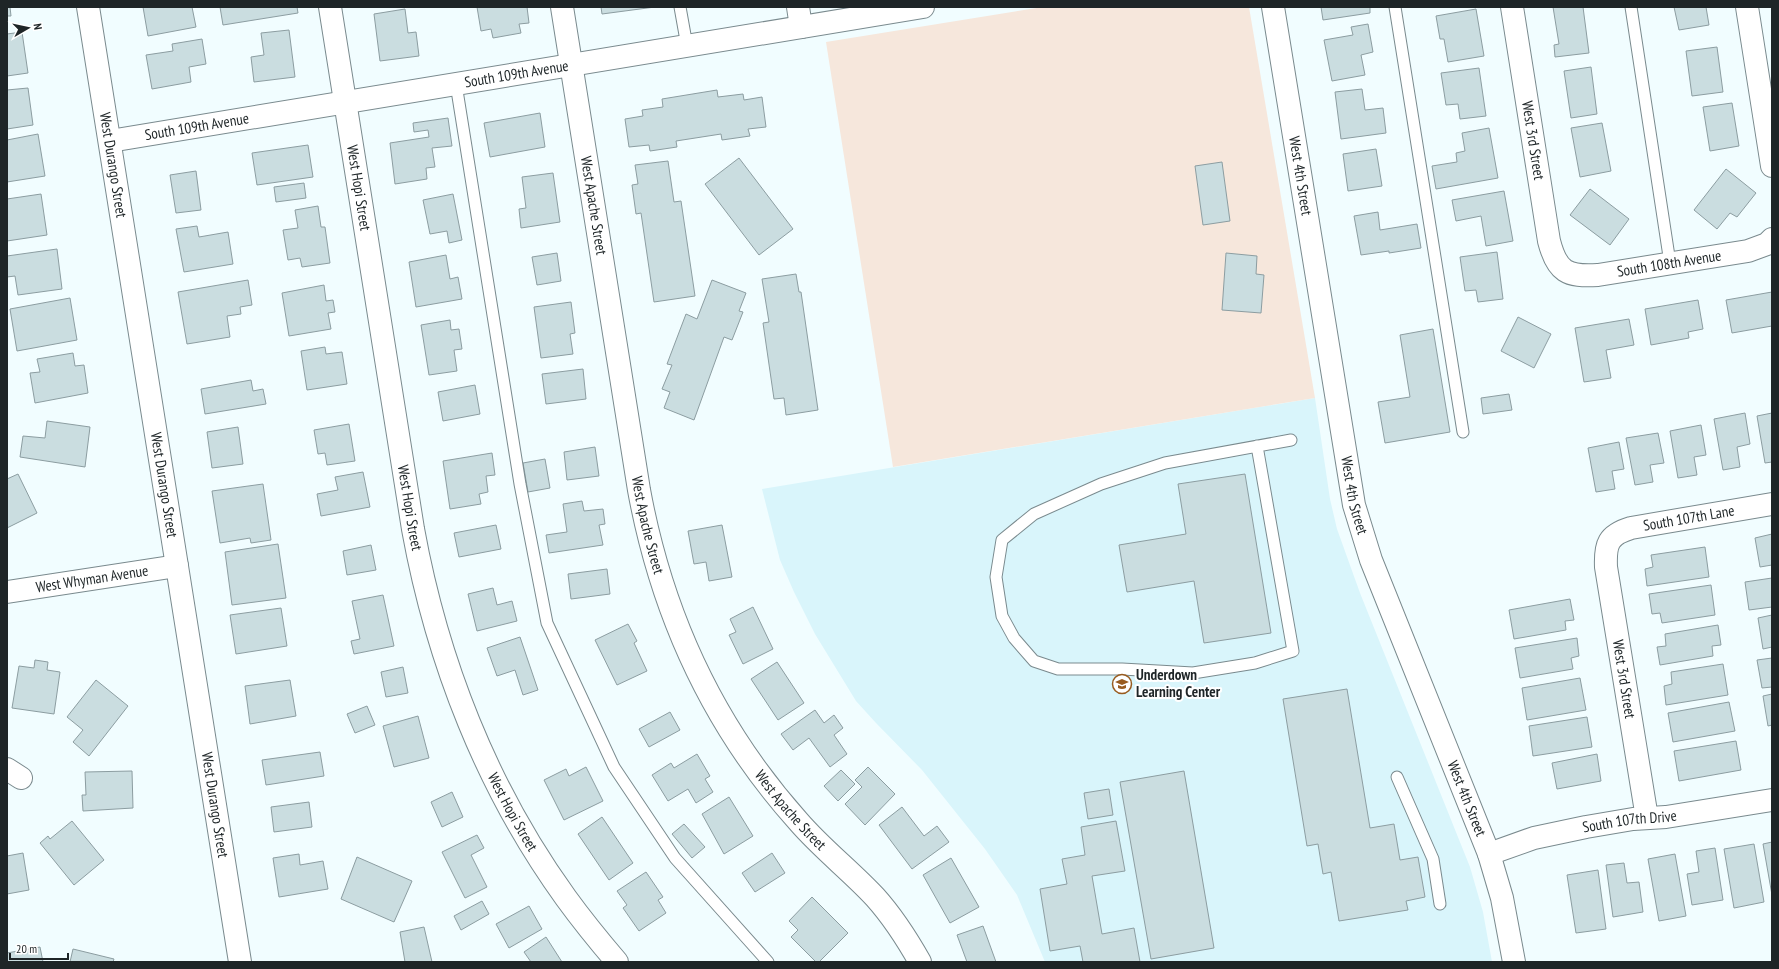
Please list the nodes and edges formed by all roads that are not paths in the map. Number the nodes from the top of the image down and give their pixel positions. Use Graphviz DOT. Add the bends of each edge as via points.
graph roads {
  1 [pos="88,7"];
  2 [pos="330,7"];
  3 [pos="562,7"];
  4 [pos="680,7"];
  5 [pos="919,7"];
  6 [pos="1273,7"];
  7 [pos="1395,7"];
  8 [pos="1512,7"];
  9 [pos="1631,7"];
  10 [pos="1747,7"];
  11 [pos="799,17"];
  12 [pos="687,46"];
  13 [pos="571,65"];
  14 [pos="456,84"];
  15 [pos="345,103"];
  16 [pos="110,141"];
  17 [pos="1772,166"];
  18 [pos="1772,239"];
  19 [pos="1670,264"];
  20 [pos="1563,271"];
  21 [pos="1463,432"];
  22 [pos="1291,440"];
  23 [pos="1257,446"];
  24 [pos="1772,504"];
  25 [pos="1609,540"];
  26 [pos="177,566"];
  27 [pos="7,592"];
  28 [pos="1397,777"];
  29 [pos="1772,800"];
  30 [pos="1646,818"];
  31 [pos="1489,854"];
  32 [pos="1440,904"];
  33 [pos="240,962"];
  34 [pos="617,962"];
  35 [pos="768,962"];
  36 [pos="920,962"];
  37 [pos="1514,962"];
  1 -- 16 [label="street, West Durango Street"];
  2 -- 15 [label="street, West Hopi Street"];
  3 -- 13 [label="street, West Apache Street"];
  4 -- 12 [label="lane"];
  5 -- 11 [label="street, South 109th Avenue"];
  6 -- 31 [label="street, West 4th Street" via="1348,471 1361,533"];
  7 -- 21 [label="lane"];
  8 -- 20 [label="street, West 3rd Street" via="1549,241 1556,262"];
  9 -- 19 [label="lane"];
  10 -- 17 [label="street"];
  11 -- 12 [label="street, South 109th Avenue"];
  12 -- 13 [label="street, South 109th Avenue"];
  13 -- 14 [label="street, South 109th Avenue"];
  13 -- 36 [label="street, West Apache Street" via="643,513 661,584 680,636 715,707 760,776 812,837 875,897 901,929"];
  14 -- 15 [label="street, South 109th Avenue"];
  14 -- 35 [label="lane" via="518,476 547,623 614,767 676,858"];
  15 -- 16 [label="street, South 109th Avenue"];
  15 -- 34 [label="street, West Hopi Street" via="413,529 442,649 477,742 520,826 565,897"];
  16 -- 26 [label="street, West Durango Street"];
  18 -- 19 [label="street, South 108th Avenue" via="1767,244 1748,251"];
  19 -- 20 [label="street, South 108th Avenue" via="1598,275 1573,275"];
  22 -- 23 [label="lane"];
  23 -- 23 [label="lane" via="1293,651 1255,662 1193,673 1058,669 1034,661 1014,638 1002,616 996,577 1002,540 1034,514 1101,484 1164,463"];
  24 -- 25 [label="street, South 107th Lane" via="1631,528 1619,532"];
  25 -- 30 [label="street, West 3rd Street" via="1605,552 1606,567"];
  26 -- 27 [label="street, West Whyman Avenue"];
  26 -- 33 [label="street, West Durango Street"];
  28 -- 32 [label="lane" via="1433,859"];
  29 -- 30 [label="street, South 107th Drive"];
  30 -- 31 [label="street, South 107th Drive" via="1560,832"];
  31 -- 37 [label="street, West 4th Street" via="1502,898"];
}
